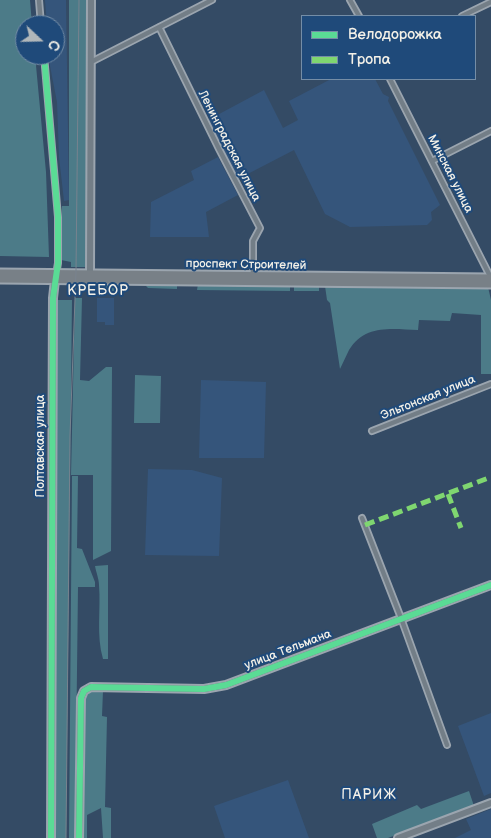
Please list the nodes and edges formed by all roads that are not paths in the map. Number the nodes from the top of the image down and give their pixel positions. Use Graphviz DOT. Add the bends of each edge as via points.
graph roads {
  1 [pos="39,0"];
  2 [pos="91,0"];
  3 [pos="212,0"];
  4 [pos="350,0"];
  5 [pos="491,2"];
  6 [pos="40,15"];
  7 [pos="358,15"];
  8 [pos="464,15"];
  9 [pos="159,27"];
  10 [pos="91,62"];
  11 [pos="45,65"];
  12 [pos="391,80"];
  13 [pos="491,131"];
  14 [pos="432,161"];
  15 [pos="0,274"];
  16 [pos="253,276"];
  17 [pos="55,277"];
  18 [pos="90,277"];
  19 [pos="491,278"];
  20 [pos="0,279"];
  21 [pos="491,284"];
  22 [pos="491,384"];
  23 [pos="372,431"];
  24 [pos="362,518"];
  25 [pos="491,585"];
  26 [pos="402,618"];
  27 [pos="447,745"];
  28 [pos="491,803"];
  29 [pos="51,838"];
  30 [pos="79,838"];
  31 [pos="398,838"];
  1 -- 6 [label="street"];
  2 -- 10 [label="street"];
  3 -- 9 [label="street"];
  4 -- 7 [label="street"];
  5 -- 8 [label="street"];
  9 -- 10 [label="street"];
  9 -- 16 [label="street, Ленинградская улица" via="260,228 253,241"];
  10 -- 18 [label="street"];
  11 -- 17 [label="street, Полтавская улица" via="58,217"];
  12 -- 14 [label="street, Минская улица"];
  13 -- 14 [label="street"];
  14 -- 19 [label="street, Минская улица"];
  15 -- 17 [label="main road, проспект Строителей"];
  16 -- 18 [label="main road, проспект Строителей"];
  16 -- 19 [label="main road, проспект Строителей"];
  17 -- 18 [label="main road, проспект Строителей"];
  17 -- 20 [label="main road, проспект Строителей"];
  17 -- 29 [label="street, Полтавская улица"];
  18 -- 21 [label="main road, проспект Строителей"];
  22 -- 23 [label="street, Эльтонская улица"];
  24 -- 26 [label="street"];
  25 -- 26 [label="street, улица Тельмана"];
  26 -- 27 [label="street"];
  26 -- 30 [label="street, улица Тельмана" via="226,685 204,689 91,687 84,691 81,698"];
  28 -- 31 [label="street"];
}
